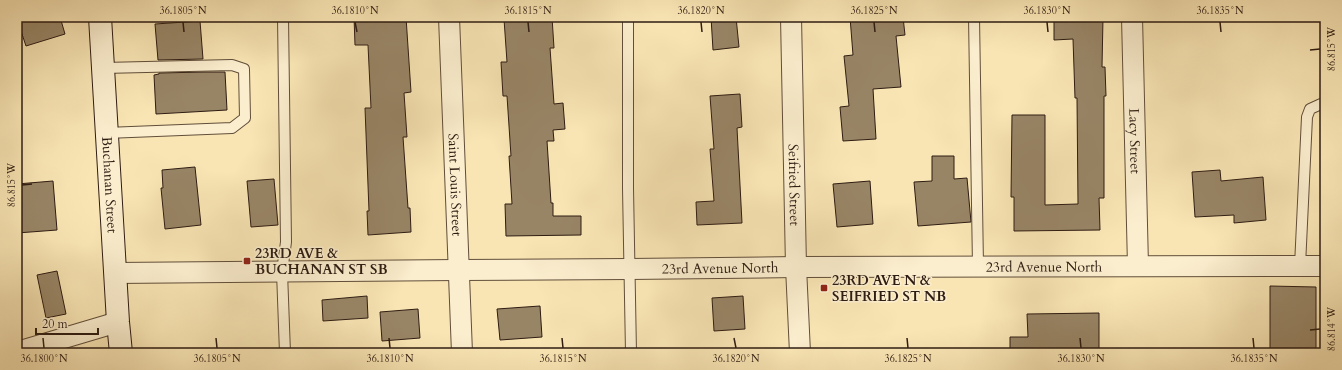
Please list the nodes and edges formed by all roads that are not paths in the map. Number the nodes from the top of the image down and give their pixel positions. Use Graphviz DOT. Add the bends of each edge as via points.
graph roads {
  1 [pos="100,17"];
  2 [pos="283,17"];
  3 [pos="449,17"];
  4 [pos="628,17"];
  5 [pos="791,17"];
  6 [pos="974,17"];
  7 [pos="1132,17"];
  8 [pos="103,68"];
  9 [pos="1325,104"];
  10 [pos="106,133"];
  11 [pos="796,266"];
  12 [pos="978,266"];
  13 [pos="1138,266"];
  14 [pos="1300,266"];
  15 [pos="1325,266"];
  16 [pos="458,270"];
  17 [pos="629,270"];
  18 [pos="282,272"];
  19 [pos="115,273"];
  20 [pos="118,322"];
  21 [pos="17,352"];
  22 [pos="121,353"];
  23 [pos="285,353"];
  24 [pos="462,353"];
  25 [pos="631,353"];
  26 [pos="800,353"];
  1 -- 8 [label="street, Buchanan Street"];
  2 -- 18 [label="lane" via="286,242"];
  3 -- 16 [label="street, Saint Louis Street"];
  4 -- 17 [label="lane"];
  5 -- 11 [label="street, Seifried Street"];
  6 -- 12 [label="lane"];
  7 -- 13 [label="street, Lacy Street"];
  8 -- 10 [label="street, Buchanan Street"];
  8 -- 10 [label="lane" via="232,64 244,69 245,118 232,128"];
  9 -- 14 [label="lane" via="1310,109 1307,117"];
  10 -- 19 [label="street, Buchanan Street"];
  11 -- 12 [label="street, 23rd Avenue North"];
  11 -- 17 [label="street, 23rd Avenue North"];
  11 -- 26 [label="street, Seifried Street"];
  12 -- 13 [label="street, 23rd Avenue North"];
  13 -- 14 [label="street, 23rd Avenue North"];
  14 -- 15 [label="street, 23rd Avenue North"];
  16 -- 17 [label="street, 23rd Avenue North"];
  16 -- 18 [label="street, 23rd Avenue North"];
  16 -- 24 [label="street, Saint Louis Street"];
  17 -- 25 [label="lane"];
  18 -- 19 [label="street, 23rd Avenue North"];
  18 -- 23 [label="lane"];
  19 -- 20 [label="street, Buchanan Street"];
  20 -- 21 [label="street"];
  20 -- 22 [label="street, Buchanan Street"];
}
